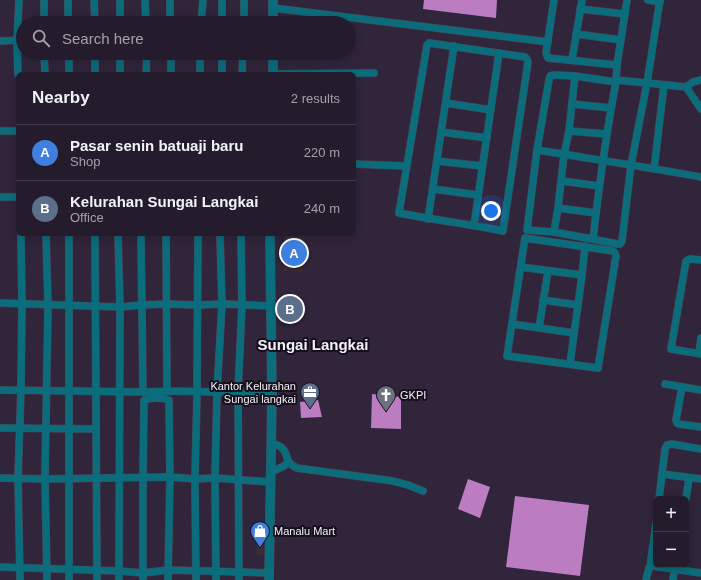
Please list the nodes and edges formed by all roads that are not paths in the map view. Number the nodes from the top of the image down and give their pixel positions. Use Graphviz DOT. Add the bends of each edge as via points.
graph roads {
  1 [pos="19,0"];
  2 [pos="44,0"];
  3 [pos="68,0"];
  4 [pos="94,0"];
  5 [pos="120,0"];
  6 [pos="145,0"];
  7 [pos="170,0"];
  8 [pos="203,0"];
  9 [pos="222,0"];
  10 [pos="244,0"];
  11 [pos="554,0"];
  12 [pos="582,0"];
  13 [pos="627,0"];
  14 [pos="648,0"];
  15 [pos="660,1"];
  16 [pos="273,4"];
  17 [pos="580,9"];
  18 [pos="625,14"];
  19 [pos="19,16"];
  20 [pos="44,16"];
  21 [pos="68,16"];
  22 [pos="94,16"];
  23 [pos="120,16"];
  24 [pos="146,16"];
  25 [pos="170,16"];
  26 [pos="202,16"];
  27 [pos="222,16"];
  28 [pos="244,16"];
  29 [pos="273,16"];
  30 [pos="576,34"];
  31 [pos="16,40"];
  32 [pos="621,40"];
  33 [pos="0,41"];
  34 [pos="548,42"];
  35 [pos="454,46"];
  36 [pos="499,53"];
  37 [pos="19,60"];
  38 [pos="44,60"];
  39 [pos="68,60"];
  40 [pos="95,60"];
  41 [pos="120,60"];
  42 [pos="147,60"];
  43 [pos="171,60"];
  44 [pos="200,60"];
  45 [pos="222,60"];
  46 [pos="243,60"];
  47 [pos="273,60"];
  48 [pos="572,60"];
  49 [pos="617,65"];
  50 [pos="18,72"];
  51 [pos="45,72"];
  52 [pos="68,72"];
  53 [pos="95,72"];
  54 [pos="120,72"];
  55 [pos="146,72"];
  56 [pos="171,72"];
  57 [pos="200,72"];
  58 [pos="222,72"];
  59 [pos="242,72"];
  60 [pos="273,72"];
  61 [pos="356,73"];
  62 [pos="374,73"];
  63 [pos="575,76"];
  64 [pos="701,80"];
  65 [pos="648,83"];
  66 [pos="664,85"];
  67 [pos="686,87"];
  68 [pos="446,103"];
  69 [pos="572,104"];
  70 [pos="611,108"];
  71 [pos="701,109"];
  72 [pos="491,110"];
  73 [pos="0,131"];
  74 [pos="16,131"];
  75 [pos="569,131"];
  76 [pos="441,132"];
  77 [pos="607,134"];
  78 [pos="487,138"];
  79 [pos="537,150"];
  80 [pos="564,155"];
  81 [pos="437,161"];
  82 [pos="604,161"];
  83 [pos="356,164"];
  84 [pos="631,165"];
  85 [pos="406,166"];
  86 [pos="482,166"];
  87 [pos="654,169"];
  88 [pos="701,177"];
  89 [pos="562,181"];
  90 [pos="599,186"];
  91 [pos="433,189"];
  92 [pos="478,195"];
  93 [pos="0,197"];
  94 [pos="16,197"];
  95 [pos="558,208"];
  96 [pos="596,214"];
  97 [pos="428,219"];
  98 [pos="474,225"];
  99 [pos="554,232"];
  100 [pos="20,236"];
  101 [pos="46,236"];
  102 [pos="69,236"];
  103 [pos="95,236"];
  104 [pos="118,236"];
  105 [pos="141,236"];
  106 [pos="166,236"];
  107 [pos="198,236"];
  108 [pos="220,236"];
  109 [pos="241,236"];
  110 [pos="270,236"];
  111 [pos="593,239"];
  112 [pos="585,246"];
  113 [pos="701,260"];
  114 [pos="521,267"];
  115 [pos="548,270"];
  116 [pos="582,275"];
  117 [pos="543,300"];
  118 [pos="0,303"];
  119 [pos="22,304"];
  120 [pos="166,304"];
  121 [pos="222,304"];
  122 [pos="48,305"];
  123 [pos="69,305"];
  124 [pos="142,305"];
  125 [pos="198,305"];
  126 [pos="242,305"];
  127 [pos="578,305"];
  128 [pos="96,306"];
  129 [pos="272,306"];
  130 [pos="120,307"];
  131 [pos="512,324"];
  132 [pos="539,328"];
  133 [pos="574,333"];
  134 [pos="701,338"];
  135 [pos="700,353"];
  136 [pos="570,364"];
  137 [pos="665,384"];
  138 [pos="682,387"];
  139 [pos="0,390"];
  140 [pos="21,390"];
  141 [pos="701,390"];
  142 [pos="46,391"];
  143 [pos="69,391"];
  144 [pos="167,391"];
  145 [pos="217,391"];
  146 [pos="96,392"];
  147 [pos="120,392"];
  148 [pos="143,392"];
  149 [pos="197,392"];
  150 [pos="238,392"];
  151 [pos="272,395"];
  152 [pos="0,428"];
  153 [pos="20,428"];
  154 [pos="46,428"];
  155 [pos="701,428"];
  156 [pos="69,429"];
  157 [pos="96,429"];
  158 [pos="272,443"];
  159 [pos="701,448"];
  160 [pos="288,462"];
  161 [pos="271,472"];
  162 [pos="662,474"];
  163 [pos="120,477"];
  164 [pos="143,477"];
  165 [pos="170,477"];
  166 [pos="0,478"];
  167 [pos="18,478"];
  168 [pos="69,478"];
  169 [pos="96,478"];
  170 [pos="215,478"];
  171 [pos="689,478"];
  172 [pos="45,479"];
  173 [pos="195,479"];
  174 [pos="238,479"];
  175 [pos="701,479"];
  176 [pos="270,482"];
  177 [pos="423,491"];
  178 [pos="659,496"];
  179 [pos="686,496"];
  180 [pos="655,532"];
  181 [pos="653,566"];
  182 [pos="0,567"];
  183 [pos="650,567"];
  184 [pos="20,568"];
  185 [pos="46,568"];
  186 [pos="675,568"];
  187 [pos="679,568"];
  188 [pos="69,569"];
  189 [pos="97,570"];
  190 [pos="168,570"];
  191 [pos="119,571"];
  192 [pos="196,571"];
  193 [pos="216,572"];
  194 [pos="701,574"];
  195 [pos="143,576"];
  196 [pos="239,576"];
  197 [pos="269,577"];
  198 [pos="20,580"];
  199 [pos="47,580"];
  200 [pos="69,580"];
  201 [pos="97,580"];
  202 [pos="119,580"];
  203 [pos="168,580"];
  204 [pos="196,580"];
  205 [pos="216,580"];
  206 [pos="646,580"];
  207 [pos="673,580"];
  208 [pos="700,580"];
  1 -- 19 [label="street"];
  2 -- 20 [label="street"];
  3 -- 21 [label="street"];
  4 -- 22 [label="street"];
  5 -- 23 [label="street"];
  6 -- 24 [label="street"];
  7 -- 25 [label="street"];
  8 -- 26 [label="street"];
  9 -- 27 [label="street"];
  10 -- 28 [label="street"];
  11 -- 34 [label="street"];
  12 -- 17 [label="street"];
  13 -- 18 [label="street"];
  14 -- 15 [label="street"];
  15 -- 65 [label="street"];
  16 -- 29 [label="street"];
  16 -- 34 [label="street"];
  17 -- 18 [label="street"];
  17 -- 30 [label="street"];
  18 -- 32 [label="street"];
  30 -- 32 [label="street"];
  30 -- 48 [label="street"];
  31 -- 33 [label="street"];
  32 -- 49 [label="street"];
  34 -- 48 [label="street" via="548,58"];
  35 -- 36 [label="street"];
  35 -- 68 [label="street"];
  35 -- 85 [label="street" via="427,44"];
  36 -- 72 [label="street"];
  36 -- 98 [label="street" via="525,57 528,62 503,231"];
  37 -- 50 [label="street"];
  38 -- 51 [label="street"];
  39 -- 52 [label="street"];
  40 -- 53 [label="street"];
  41 -- 54 [label="street"];
  42 -- 55 [label="street"];
  43 -- 56 [label="street"];
  44 -- 57 [label="street"];
  45 -- 58 [label="street"];
  46 -- 59 [label="street"];
  47 -- 60 [label="street"];
  48 -- 49 [label="street"];
  49 -- 65 [label="street" via="616,80"];
  61 -- 62 [label="street"];
  63 -- 69 [label="street"];
  63 -- 70 [label="street" via="616,82"];
  63 -- 79 [label="street" via="554,75 550,78"];
  64 -- 67 [label="street"];
  65 -- 66 [label="street"];
  65 -- 84 [label="street"];
  66 -- 67 [label="street"];
  66 -- 87 [label="street"];
  67 -- 71 [label="street"];
  68 -- 72 [label="street"];
  68 -- 76 [label="street"];
  69 -- 70 [label="street"];
  69 -- 75 [label="street"];
  70 -- 77 [label="street"];
  72 -- 78 [label="street"];
  73 -- 74 [label="street"];
  75 -- 77 [label="street"];
  75 -- 80 [label="street"];
  76 -- 78 [label="street"];
  76 -- 81 [label="street"];
  77 -- 82 [label="street"];
  78 -- 86 [label="street"];
  79 -- 80 [label="street"];
  79 -- 99 [label="street" via="527,230"];
  80 -- 82 [label="street"];
  80 -- 89 [label="street"];
  81 -- 86 [label="street"];
  81 -- 91 [label="street"];
  82 -- 84 [label="street"];
  82 -- 90 [label="street"];
  83 -- 85 [label="street"];
  84 -- 87 [label="street"];
  84 -- 111 [label="street" via="622,242 618,244"];
  85 -- 97 [label="street" via="399,213"];
  86 -- 92 [label="street"];
  87 -- 88 [label="street"];
  89 -- 90 [label="street"];
  89 -- 95 [label="street"];
  90 -- 96 [label="street"];
  91 -- 92 [label="street"];
  91 -- 97 [label="street"];
  92 -- 98 [label="street"];
  93 -- 94 [label="street"];
  95 -- 96 [label="street"];
  95 -- 99 [label="street"];
  96 -- 111 [label="street"];
  97 -- 98 [label="street"];
  99 -- 111 [label="street"];
  100 -- 119 [label="street"];
  101 -- 122 [label="street"];
  102 -- 123 [label="street"];
  103 -- 128 [label="street"];
  104 -- 130 [label="street"];
  105 -- 124 [label="street"];
  106 -- 120 [label="street"];
  107 -- 125 [label="street"];
  108 -- 121 [label="street"];
  109 -- 126 [label="street"];
  110 -- 129 [label="street"];
  112 -- 114 [label="street" via="525,238"];
  112 -- 116 [label="street"];
  112 -- 136 [label="street" via="613,251 616,256 598,368"];
  113 -- 135 [label="street" via="687,260 671,349"];
  114 -- 115 [label="street"];
  114 -- 131 [label="street"];
  115 -- 116 [label="street"];
  115 -- 117 [label="street"];
  116 -- 127 [label="street"];
  117 -- 127 [label="street"];
  117 -- 132 [label="street"];
  118 -- 119 [label="street"];
  119 -- 122 [label="street"];
  119 -- 140 [label="street"];
  120 -- 124 [label="street"];
  120 -- 125 [label="street"];
  120 -- 144 [label="street"];
  121 -- 125 [label="street"];
  121 -- 126 [label="street"];
  121 -- 145 [label="street"];
  122 -- 123 [label="street"];
  122 -- 142 [label="street"];
  123 -- 128 [label="street"];
  123 -- 143 [label="street"];
  124 -- 130 [label="street"];
  124 -- 148 [label="street"];
  125 -- 149 [label="street"];
  126 -- 129 [label="street"];
  126 -- 150 [label="street"];
  127 -- 133 [label="street"];
  128 -- 130 [label="street"];
  128 -- 146 [label="street"];
  129 -- 151 [label="street"];
  130 -- 147 [label="street"];
  131 -- 132 [label="street"];
  131 -- 136 [label="street" via="507,356"];
  132 -- 133 [label="street"];
  133 -- 136 [label="street"];
  134 -- 135 [label="street"];
  137 -- 138 [label="street"];
  138 -- 141 [label="street"];
  138 -- 155 [label="street" via="677,423"];
  139 -- 140 [label="street"];
  140 -- 142 [label="street"];
  140 -- 153 [label="street"];
  142 -- 143 [label="street"];
  142 -- 154 [label="street"];
  143 -- 146 [label="street"];
  143 -- 156 [label="street"];
  144 -- 148 [label="street"];
  144 -- 149 [label="street"];
  145 -- 149 [label="street"];
  145 -- 150 [label="street"];
  145 -- 170 [label="street"];
  146 -- 147 [label="street"];
  146 -- 157 [label="street"];
  147 -- 148 [label="street"];
  147 -- 163 [label="street"];
  149 -- 173 [label="street"];
  150 -- 151 [label="street"];
  150 -- 174 [label="street"];
  151 -- 158 [label="street"];
  152 -- 153 [label="street"];
  153 -- 154 [label="street"];
  153 -- 167 [label="street"];
  154 -- 156 [label="street"];
  154 -- 172 [label="street"];
  156 -- 157 [label="street"];
  156 -- 168 [label="street"];
  157 -- 169 [label="street"];
  158 -- 160 [label="street" via="283,448"];
  158 -- 161 [label="street"];
  159 -- 162 [label="street" via="667,445"];
  160 -- 161 [label="street"];
  160 -- 177 [label="street" via="297,468 393,481"];
  161 -- 176 [label="street"];
  162 -- 171 [label="street"];
  162 -- 178 [label="street"];
  163 -- 164 [label="street"];
  163 -- 169 [label="street"];
  163 -- 191 [label="street"];
  164 -- 165 [label="street"];
  164 -- 165 [label="street" via="144,400 161,397 169,400"];
  164 -- 195 [label="street"];
  165 -- 173 [label="street"];
  165 -- 190 [label="street"];
  166 -- 167 [label="street"];
  167 -- 172 [label="street"];
  167 -- 184 [label="street"];
  168 -- 169 [label="street"];
  168 -- 172 [label="street"];
  168 -- 188 [label="street"];
  169 -- 189 [label="street"];
  170 -- 173 [label="street"];
  170 -- 174 [label="street"];
  170 -- 193 [label="street"];
  171 -- 175 [label="street"];
  171 -- 179 [label="street"];
  172 -- 185 [label="street"];
  173 -- 192 [label="street"];
  174 -- 176 [label="street"];
  174 -- 196 [label="street"];
  176 -- 197 [label="street"];
  180 -- 183 [label="street"];
  181 -- 183 [label="street"];
  182 -- 184 [label="street"];
  183 -- 206 [label="street"];
  184 -- 185 [label="street"];
  184 -- 198 [label="street"];
  185 -- 188 [label="street"];
  185 -- 199 [label="street"];
  186 -- 207 [label="street"];
  187 -- 194 [label="street"];
  188 -- 189 [label="street"];
  188 -- 200 [label="street"];
  189 -- 191 [label="street"];
  189 -- 201 [label="street"];
  190 -- 192 [label="street"];
  190 -- 195 [label="street"];
  190 -- 203 [label="street"];
  191 -- 195 [label="street"];
  191 -- 202 [label="street"];
  192 -- 193 [label="street"];
  192 -- 204 [label="street"];
  193 -- 196 [label="street"];
  193 -- 205 [label="street"];
  194 -- 208 [label="street"];
  196 -- 197 [label="street"];
}
